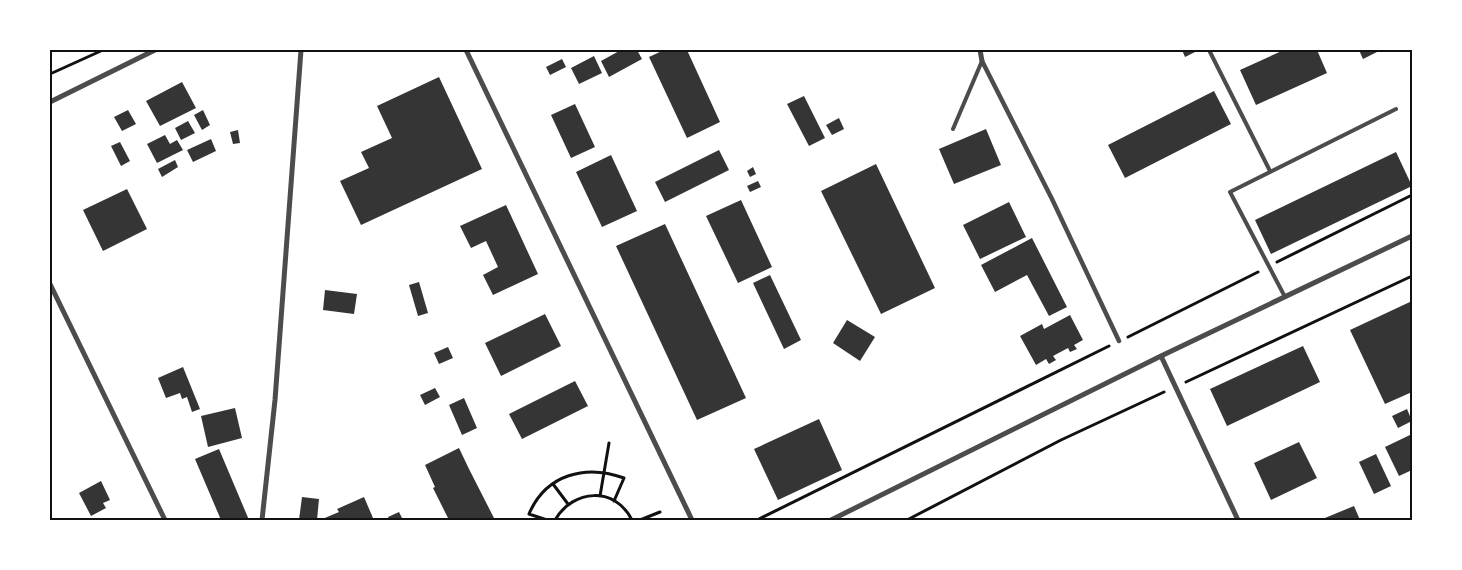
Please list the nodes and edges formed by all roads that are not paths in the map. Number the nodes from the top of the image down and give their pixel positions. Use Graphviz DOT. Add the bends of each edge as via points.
graph roads {
  1 [pos="155,50"];
  2 [pos="301,50"];
  3 [pos="466,50"];
  4 [pos="980,50"];
  5 [pos="1209,50"];
  6 [pos="982,61"];
  7 [pos="50,102"];
  8 [pos="1396,109"];
  9 [pos="953,129"];
  10 [pos="1270,171"];
  11 [pos="1412,236"];
  12 [pos="50,284"];
  13 [pos="1284,297"];
  14 [pos="1119,341"];
  15 [pos="1161,356"];
  16 [pos="164,520"];
  17 [pos="262,520"];
  18 [pos="692,520"];
  19 [pos="831,520"];
  20 [pos="1238,520"];
  1 -- 7 [label="street"];
  2 -- 17 [label="street" via="276,400"];
  3 -- 18 [label="street"];
  4 -- 6 [label="street"];
  5 -- 10 [label="lane"];
  6 -- 9 [label="lane"];
  6 -- 14 [label="street"];
  8 -- 10 [label="lane"];
  10 -- 13 [label="lane" via="1230,192"];
  11 -- 13 [label="street"];
  12 -- 16 [label="street"];
  13 -- 15 [label="street"];
  15 -- 19 [label="street"];
  15 -- 20 [label="street"];
}
